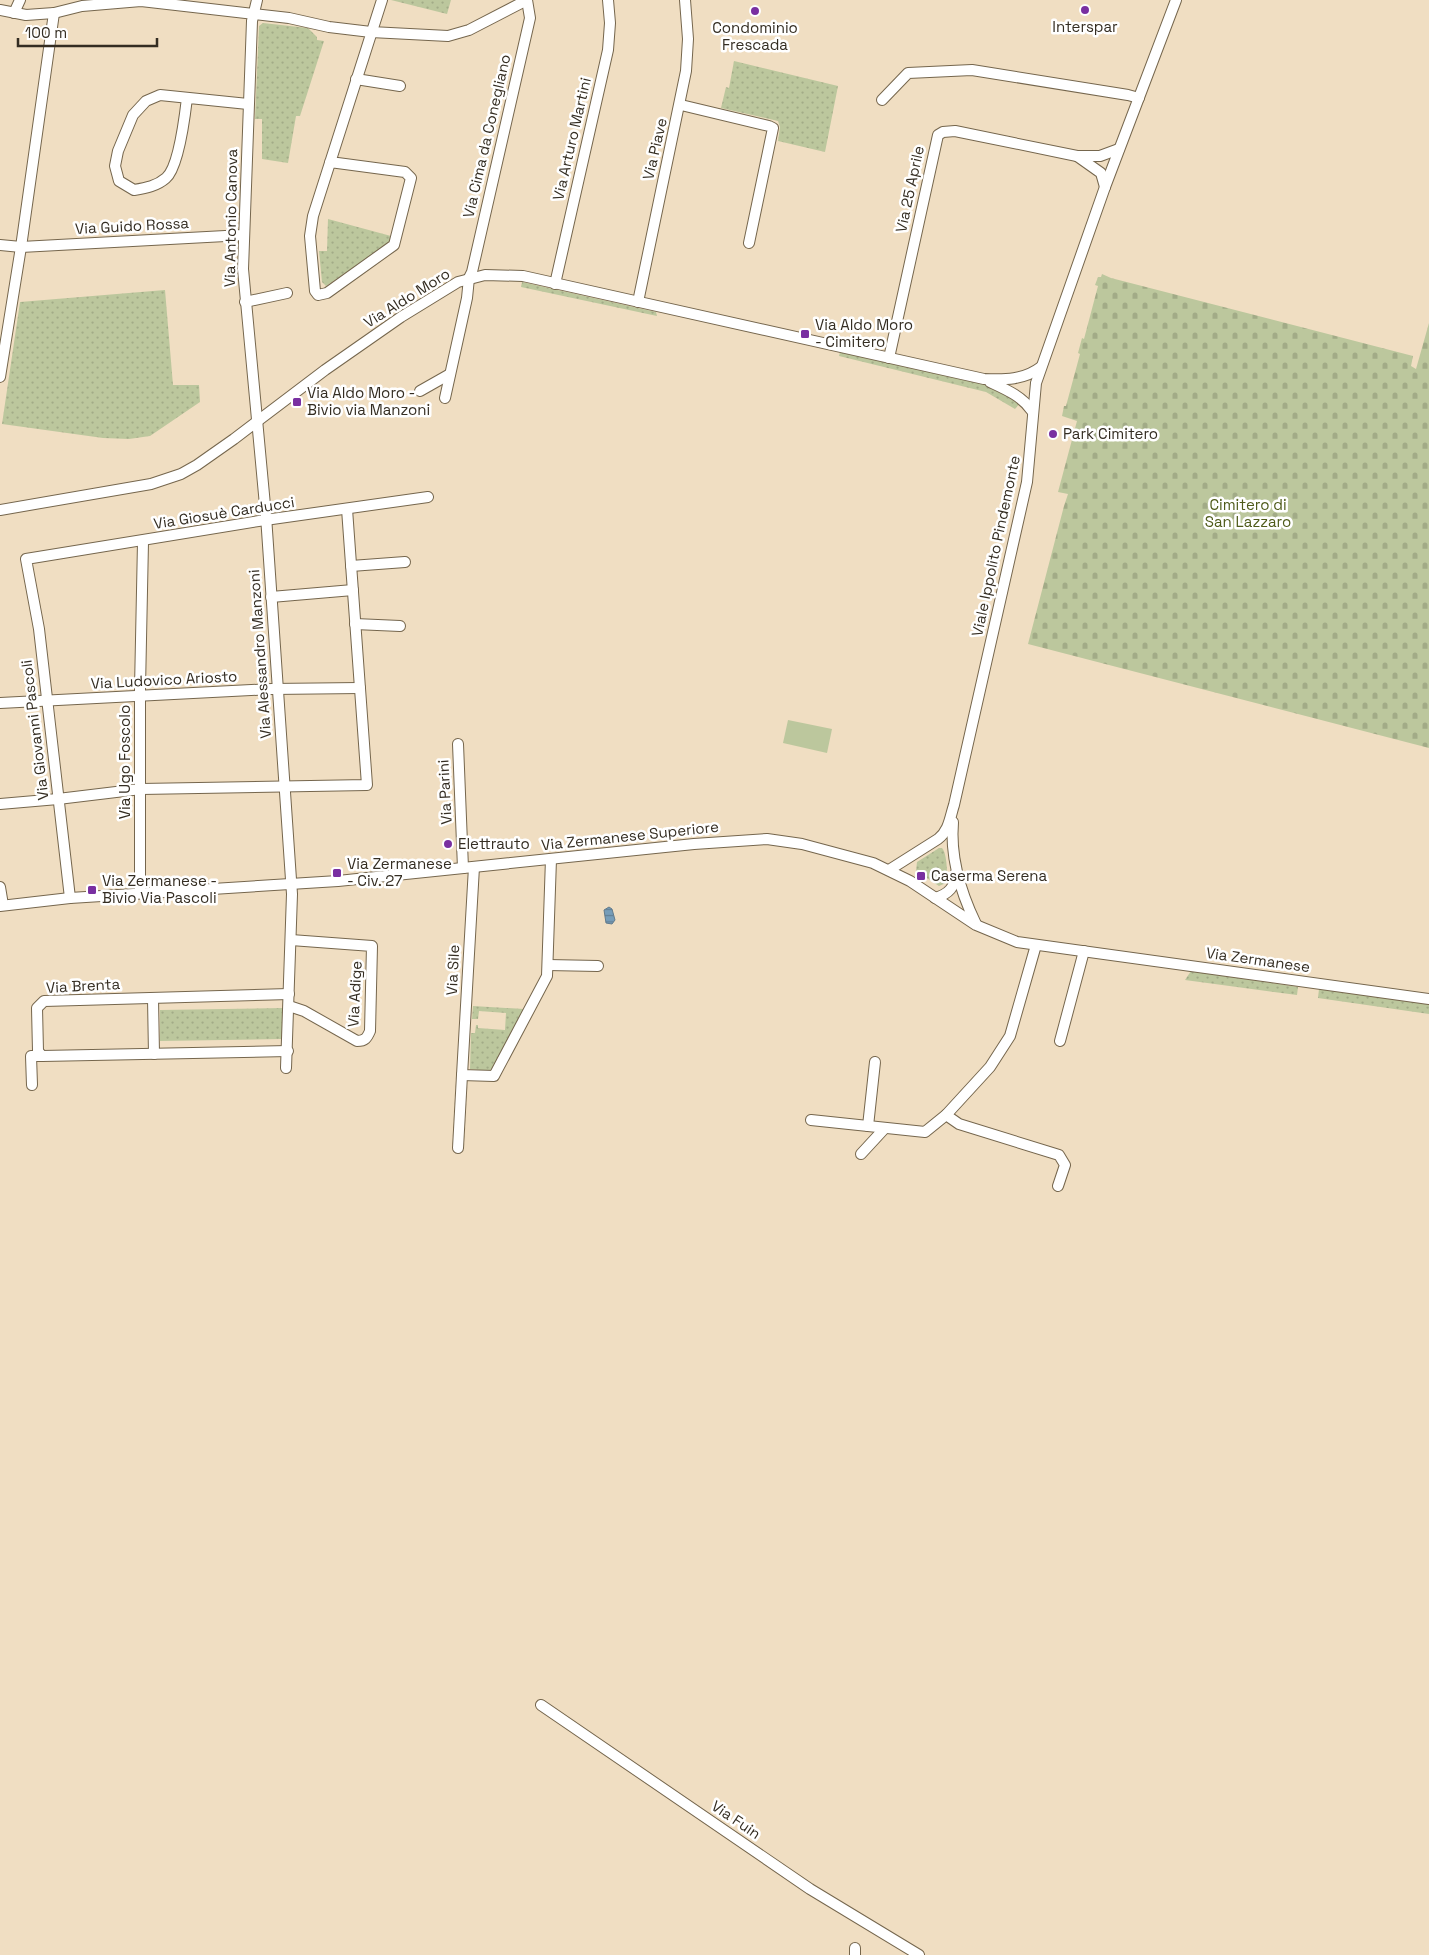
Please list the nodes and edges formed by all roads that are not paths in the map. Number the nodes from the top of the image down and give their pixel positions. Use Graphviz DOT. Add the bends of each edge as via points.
graph roads {
  1 [pos="20,0"];
  2 [pos="257,0"];
  3 [pos="382,0"];
  4 [pos="527,0"];
  5 [pos="608,0"];
  6 [pos="684,0"];
  7 [pos="1176,0"];
  8 [pos="0,10"];
  9 [pos="14,13"];
  10 [pos="54,13"];
  11 [pos="254,15"];
  12 [pos="371,32"];
  13 [pos="356,79"];
  14 [pos="400,86"];
  15 [pos="187,98"];
  16 [pos="1139,98"];
  17 [pos="882,100"];
  18 [pos="248,104"];
  19 [pos="681,105"];
  20 [pos="1119,149"];
  21 [pos="1077,156"];
  22 [pos="330,162"];
  23 [pos="1105,187"];
  24 [pos="244,235"];
  25 [pos="749,243"];
  26 [pos="0,245"];
  27 [pos="21,247"];
  28 [pos="469,278"];
  29 [pos="556,284"];
  30 [pos="287,293"];
  31 [pos="245,302"];
  32 [pos="638,302"];
  33 [pos="889,358"];
  34 [pos="1041,367"];
  35 [pos="450,374"];
  36 [pos="0,377"];
  37 [pos="1020,378"];
  38 [pos="984,379"];
  39 [pos="1034,389"];
  40 [pos="420,390"];
  41 [pos="1015,394"];
  42 [pos="445,398"];
  43 [pos="1032,411"];
  44 [pos="257,422"];
  45 [pos="428,497"];
  46 [pos="347,509"];
  47 [pos="0,510"];
  48 [pos="265,520"];
  49 [pos="143,542"];
  50 [pos="26,560"];
  51 [pos="405,562"];
  52 [pos="351,566"];
  53 [pos="353,590"];
  54 [pos="271,597"];
  55 [pos="356,624"];
  56 [pos="400,626"];
  57 [pos="360,688"];
  58 [pos="278,689"];
  59 [pos="140,696"];
  60 [pos="48,702"];
  61 [pos="0,703"];
  62 [pos="458,744"];
  63 [pos="284,788"];
  64 [pos="141,789"];
  65 [pos="58,800"];
  66 [pos="0,804"];
  67 [pos="954,805"];
  68 [pos="754,839"];
  69 [pos="552,859"];
  70 [pos="474,867"];
  71 [pos="463,868"];
  72 [pos="957,868"];
  73 [pos="889,870"];
  74 [pos="291,884"];
  75 [pos="0,887"];
  76 [pos="140,893"];
  77 [pos="70,898"];
  78 [pos="935,898"];
  79 [pos="1,906"];
  80 [pos="976,925"];
  81 [pos="291,940"];
  82 [pos="1036,945"];
  83 [pos="1084,951"];
  84 [pos="548,966"];
  85 [pos="598,966"];
  86 [pos="289,994"];
  87 [pos="154,998"];
  88 [pos="1429,1000"];
  89 [pos="289,1006"];
  90 [pos="1060,1041"];
  91 [pos="288,1052"];
  92 [pos="154,1054"];
  93 [pos="42,1056"];
  94 [pos="875,1062"];
  95 [pos="286,1068"];
  96 [pos="462,1075"];
  97 [pos="32,1085"];
  98 [pos="946,1116"];
  99 [pos="811,1120"];
  100 [pos="868,1126"];
  101 [pos="885,1128"];
  102 [pos="458,1148"];
  103 [pos="861,1154"];
  104 [pos="1058,1186"];
  105 [pos="541,1705"];
  106 [pos="919,1955"];
  1 -- 9 [label="street"];
  2 -- 11 [label="street, Via Antonio Canova"];
  3 -- 12 [label="street"];
  4 -- 12 [label="street" via="458,34 434,36"];
  4 -- 28 [label="street, Via Cima da Conegliano" via="530,18"];
  5 -- 29 [label="street, Via Arturo Martini" via="608,50"];
  6 -- 19 [label="street, Via Piave" via="688,54"];
  7 -- 16 [label="street, Viale Ippolito Pindemonte"];
  8 -- 9 [label="street"];
  9 -- 10 [label="street"];
  10 -- 11 [label="street" via="82,6 141,1"];
  10 -- 27 [label="street"];
  11 -- 12 [label="street"];
  11 -- 18 [label="street, Via Antonio Canova"];
  12 -- 13 [label="street"];
  13 -- 14 [label="street"];
  13 -- 22 [label="street"];
  15 -- 15 [label="street" via="160,95 146,101 133,115 118,151 115,166 119,181 134,190 154,186 169,176 182,138"];
  15 -- 18 [label="street"];
  16 -- 17 [label="street" via="972,70 908,73"];
  16 -- 20 [label="street, Viale Ippolito Pindemonte"];
  18 -- 24 [label="street, Via Antonio Canova"];
  19 -- 25 [label="street" via="772,128"];
  19 -- 32 [label="street, Via Piave"];
  20 -- 21 [label="street, Via 25 Aprile" via="1100,156"];
  20 -- 23 [label="street, Viale Ippolito Pindemonte"];
  21 -- 23 [label="street, Via 25 Aprile" via="1101,173"];
  21 -- 33 [label="street, Via 25 Aprile" via="955,130 938,136"];
  22 -- 22 [label="street" via="310,236 318,295 327,293 394,245 411,178 405,172"];
  23 -- 34 [label="street, Viale Ippolito Pindemonte"];
  24 -- 27 [label="street, Via Guido Rossa"];
  24 -- 31 [label="street, Via Antonio Canova"];
  26 -- 27 [label="street, Via Guido Rossa"];
  27 -- 36 [label="street"];
  28 -- 29 [label="street, Via Aldo Moro" via="509,275"];
  28 -- 35 [label="street, Via Cima da Conegliano"];
  28 -- 44 [label="street, Via Aldo Moro" via="401,317"];
  29 -- 32 [label="street, Via Aldo Moro"];
  30 -- 31 [label="street"];
  31 -- 44 [label="street, Via Antonio Canova"];
  32 -- 33 [label="street, Via Aldo Moro"];
  33 -- 38 [label="street, Via Aldo Moro"];
  34 -- 37 [label="street"];
  34 -- 39 [label="street, Viale Ippolito Pindemonte"];
  35 -- 40 [label="street"];
  35 -- 42 [label="street, Via Cima da Conegliano"];
  37 -- 38 [label="street"];
  37 -- 39 [label="street" via="1030,380"];
  38 -- 41 [label="street"];
  39 -- 41 [label="street" via="1024,396"];
  39 -- 43 [label="street, Viale Ippolito Pindemonte"];
  41 -- 43 [label="street"];
  43 -- 67 [label="street, Viale Ippolito Pindemonte" via="1027,482"];
  44 -- 47 [label="street, Via Aldo Moro" via="197,465 168,479"];
  44 -- 48 [label="street, Via Alessandro Manzoni"];
  45 -- 46 [label="street, Via Giosuè Carducci"];
  46 -- 48 [label="street, Via Giosuè Carducci"];
  46 -- 52 [label="street"];
  48 -- 49 [label="street, Via Giosuè Carducci"];
  48 -- 54 [label="street, Via Alessandro Manzoni"];
  49 -- 50 [label="street, Via Giosuè Carducci"];
  49 -- 59 [label="street, Via Ugo Foscolo"];
  50 -- 60 [label="street, Via Giovanni Pascoli"];
  51 -- 52 [label="street"];
  52 -- 53 [label="street"];
  53 -- 54 [label="street"];
  53 -- 55 [label="street"];
  54 -- 58 [label="street, Via Alessandro Manzoni"];
  55 -- 56 [label="street"];
  55 -- 57 [label="street"];
  57 -- 58 [label="street, Via Ludovico Ariosto"];
  57 -- 63 [label="street" via="367,785"];
  58 -- 59 [label="street, Via Ludovico Ariosto"];
  58 -- 63 [label="street, Via Alessandro Manzoni"];
  59 -- 60 [label="street, Via Ludovico Ariosto"];
  59 -- 64 [label="street, Via Ugo Foscolo"];
  60 -- 61 [label="street, Via Ludovico Ariosto"];
  60 -- 65 [label="street, Via Giovanni Pascoli"];
  62 -- 71 [label="street, Via Parini"];
  63 -- 64 [label="street"];
  63 -- 74 [label="street, Via Alessandro Manzoni"];
  64 -- 65 [label="street"];
  64 -- 76 [label="street, Via Ugo Foscolo"];
  65 -- 66 [label="street"];
  65 -- 77 [label="street, Via Giovanni Pascoli"];
  67 -- 72 [label="street, Viale Ippolito Pindemonte" via="952,841"];
  67 -- 73 [label="street, Viale Ippolito Pindemonte" via="942,836"];
  68 -- 69 [label="street, Via Zermanese Superiore"];
  68 -- 73 [label="street, Via Zermanese" via="802,844"];
  69 -- 70 [label="street, Via Zermanese Superiore"];
  69 -- 84 [label="street"];
  70 -- 71 [label="street, Via Zermanese Superiore"];
  70 -- 96 [label="street, Via Sile"];
  71 -- 74 [label="street, Via Zermanese Superiore"];
  72 -- 78 [label="street" via="952,888"];
  72 -- 80 [label="street, Viale Ippolito Pindemonte"];
  73 -- 78 [label="street, Via Zermanese"];
  74 -- 76 [label="street, Via Zermanese Superiore"];
  74 -- 81 [label="street"];
  75 -- 79 [label="street"];
  76 -- 77 [label="street, Via Zermanese Superiore"];
  77 -- 79 [label="street, Via Zermanese Superiore"];
  78 -- 80 [label="street, Via Zermanese"];
  80 -- 82 [label="street, Via Zermanese" via="1007,939"];
  81 -- 86 [label="street"];
  81 -- 89 [label="street, Via Adige" via="372,946 368,1037 357,1041"];
  82 -- 83 [label="street, Via Zermanese"];
  82 -- 98 [label="street" via="1010,1036 990,1067"];
  83 -- 88 [label="street, Via Zermanese"];
  83 -- 90 [label="street"];
  84 -- 85 [label="street"];
  84 -- 96 [label="street" via="547,976 494,1076"];
  86 -- 87 [label="street, Via Brenta"];
  86 -- 89 [label="street"];
  87 -- 92 [label="street"];
  87 -- 93 [label="street, Via Brenta" via="44,1001 37,1008 38,1051"];
  89 -- 91 [label="street"];
  91 -- 92 [label="street"];
  91 -- 95 [label="street"];
  92 -- 93 [label="street"];
  93 -- 97 [label="street" via="31,1056"];
  94 -- 100 [label="street"];
  96 -- 102 [label="street, Via Sile"];
  98 -- 101 [label="street" via="925,1132"];
  98 -- 104 [label="street" via="959,1124 1059,1154 1065,1165"];
  99 -- 100 [label="street"];
  100 -- 101 [label="street"];
  101 -- 103 [label="street"];
  105 -- 106 [label="street, Via Fuin" via="810,1889"];
}
